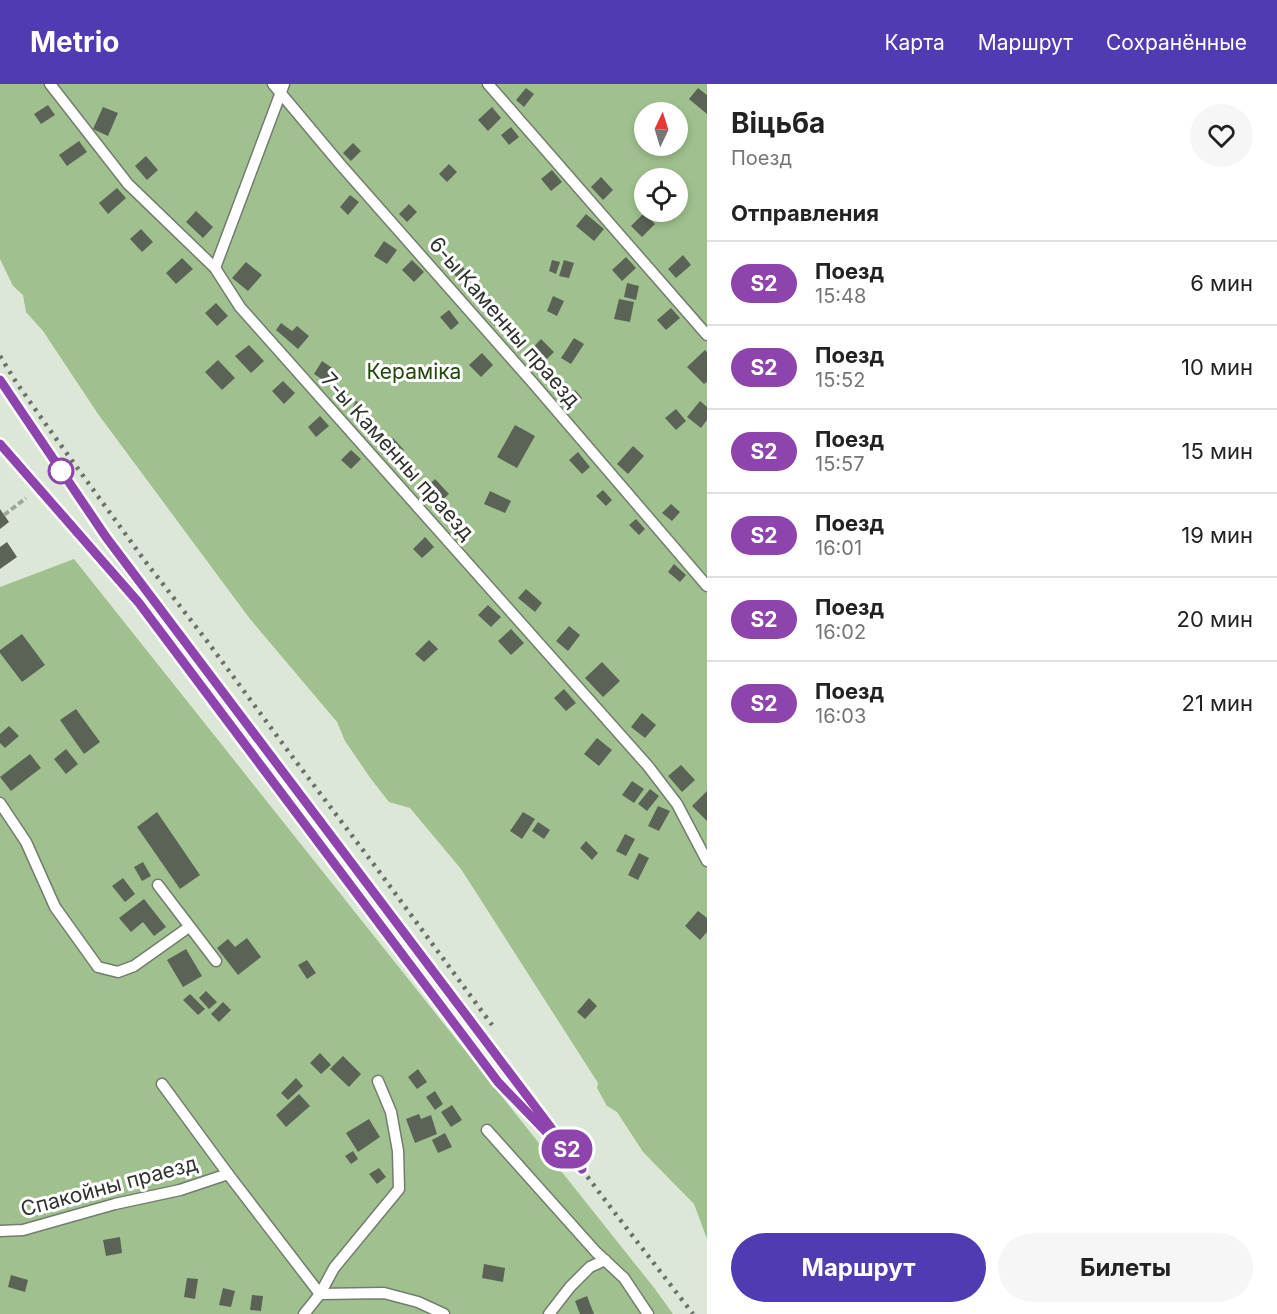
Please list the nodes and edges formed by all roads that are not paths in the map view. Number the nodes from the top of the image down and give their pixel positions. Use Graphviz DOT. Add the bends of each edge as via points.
graph roads {
  1 [pos="50,84"];
  2 [pos="273,84"];
  3 [pos="488,84"];
  4 [pos="283,88"];
  5 [pos="214,267"];
  6 [pos="707,335"];
  7 [pos="707,586"];
  8 [pos="0,803"];
  9 [pos="707,861"];
  10 [pos="158,885"];
  11 [pos="189,927"];
  12 [pos="216,961"];
  13 [pos="378,1081"];
  14 [pos="162,1084"];
  15 [pos="486,1130"];
  16 [pos="228,1174"];
  17 [pos="0,1231"];
  18 [pos="605,1260"];
  19 [pos="320,1294"];
  20 [pos="304,1314"];
  21 [pos="444,1314"];
  22 [pos="549,1314"];
  23 [pos="648,1314"];
  1 -- 5 [label="lane, 7-ы Каменны праезд" via="128,184"];
  2 -- 4 [label="lane, 6-ы Каменны праезд"];
  3 -- 6 [label="lane"];
  4 -- 5 [label="lane"];
  4 -- 7 [label="lane, 6-ы Каменны праезд" via="340,165"];
  5 -- 9 [label="lane, 7-ы Каменны праезд" via="240,307 648,766 676,804"];
  8 -- 11 [label="lane" via="26,842 55,908 98,967 118,972 134,966"];
  10 -- 11 [label="lane"];
  11 -- 12 [label="lane"];
  13 -- 19 [label="lane" via="391,1112 399,1189 333,1268"];
  14 -- 16 [label="lane, Спакойны праезд"];
  15 -- 18 [label="lane"];
  16 -- 17 [label="lane, Спакойны праезд" via="22,1230"];
  16 -- 19 [label="lane, Спакойны праезд"];
  18 -- 22 [label="lane" via="590,1267"];
  18 -- 23 [label="lane" via="624,1278"];
  19 -- 20 [label="lane"];
  19 -- 21 [label="lane" via="384,1293"];
}
